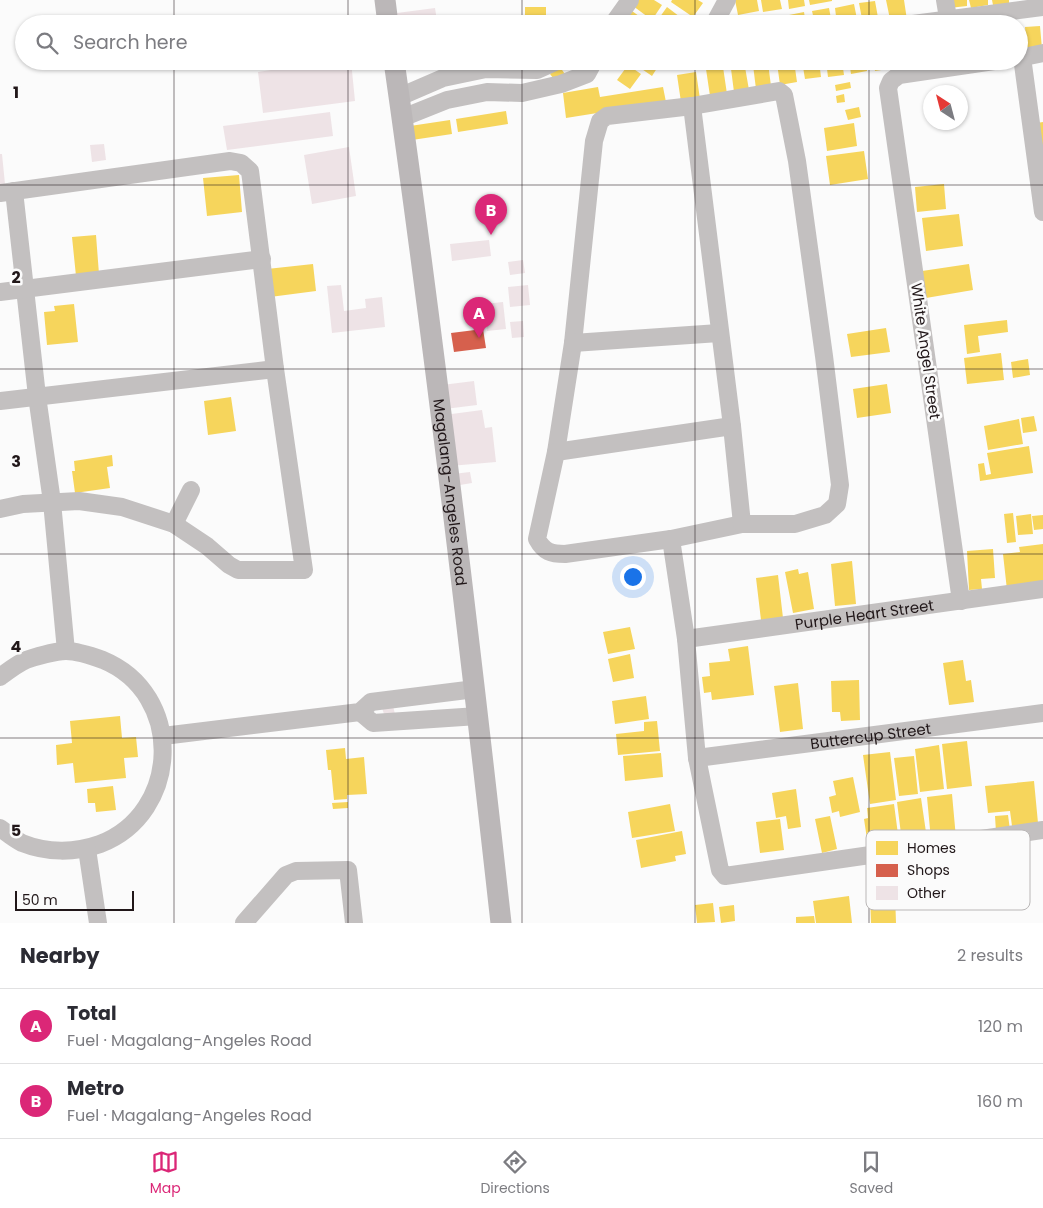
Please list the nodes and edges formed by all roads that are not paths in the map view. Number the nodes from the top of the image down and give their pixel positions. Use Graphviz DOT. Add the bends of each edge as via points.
graph roads {
  1 [pos="385,0"];
  2 [pos="630,0"];
  3 [pos="727,0"];
  4 [pos="945,0"];
  5 [pos="1043,7"];
  6 [pos="387,15"];
  7 [pos="619,15"];
  8 [pos="719,15"];
  9 [pos="948,15"];
  10 [pos="974,15"];
  11 [pos="1043,53"];
  12 [pos="1028,56"];
  13 [pos="395,70"];
  14 [pos="481,70"];
  15 [pos="537,70"];
  16 [pos="589,70"];
  17 [pos="933,70"];
  18 [pos="1023,70"];
  19 [pos="543,89"];
  20 [pos="399,97"];
  21 [pos="692,106"];
  22 [pos="402,118"];
  23 [pos="7,192"];
  24 [pos="1043,212"];
  25 [pos="262,260"];
  26 [pos="24,289"];
  27 [pos="0,292"];
  28 [pos="719,333"];
  29 [pos="573,343"];
  30 [pos="275,369"];
  31 [pos="37,396"];
  32 [pos="0,401"];
  33 [pos="732,426"];
  34 [pos="556,452"];
  35 [pos="192,490"];
  36 [pos="52,502"];
  37 [pos="0,509"];
  38 [pos="174,524"];
  39 [pos="742,524"];
  40 [pos="671,539"];
  41 [pos="1043,589"];
  42 [pos="961,601"];
  43 [pos="686,639"];
  44 [pos="66,651"];
  45 [pos="0,677"];
  46 [pos="475,689"];
  47 [pos="360,712"];
  48 [pos="1043,713"];
  49 [pos="478,716"];
  50 [pos="163,736"];
  51 [pos="697,758"];
  52 [pos="0,828"];
  53 [pos="1043,830"];
  54 [pos="1030,832"];
  55 [pos="87,849"];
  56 [pos="866,856"];
  57 [pos="98,923"];
  58 [pos="244,923"];
  59 [pos="354,923"];
  60 [pos="501,923"];
  1 -- 6 [label="main road"];
  2 -- 7 [label="street"];
  3 -- 8 [label="street"];
  4 -- 9 [label="street"];
  5 -- 10 [label="street"];
  11 -- 12 [label="street"];
  13 -- 20 [label="main road, Magalang-Angeles Road"];
  14 -- 20 [label="street" via="443,78"];
  15 -- 19 [label="street"];
  16 -- 19 [label="street" via="587,74"];
  17 -- 42 [label="street, White Angel Street" via="899,75 888,88"];
  18 -- 24 [label="street"];
  19 -- 22 [label="street" via="522,93 487,92 447,100"];
  20 -- 22 [label="main road, Magalang-Angeles Road"];
  21 -- 28 [label="street"];
  21 -- 29 [label="street" via="607,116 600,121 594,141"];
  21 -- 39 [label="street" via="778,91 784,95 840,485 837,504 825,514 795,524"];
  22 -- 46 [label="main road, Magalang-Angeles Road"];
  23 -- 25 [label="street" via="230,161 241,163 250,171"];
  23 -- 26 [label="street"];
  25 -- 26 [label="street"];
  25 -- 30 [label="street"];
  26 -- 27 [label="street"];
  26 -- 31 [label="street"];
  28 -- 29 [label="street"];
  28 -- 33 [label="street"];
  29 -- 34 [label="street"];
  30 -- 31 [label="street"];
  30 -- 38 [label="street" via="304,570 238,570"];
  31 -- 32 [label="street"];
  31 -- 36 [label="street"];
  33 -- 34 [label="street"];
  33 -- 39 [label="street"];
  34 -- 40 [label="street" via="537,539 546,552 565,554"];
  35 -- 38 [label="street"];
  36 -- 37 [label="street"];
  36 -- 38 [label="street" via="79,501 122,507"];
  36 -- 44 [label="street"];
  39 -- 40 [label="street"];
  40 -- 43 [label="street"];
  41 -- 42 [label="street, Purple Heart Street"];
  42 -- 43 [label="street, Purple Heart Street"];
  43 -- 51 [label="street"];
  44 -- 45 [label="street" via="24,661"];
  44 -- 50 [label="street" via="93,656 132,678 149,699"];
  46 -- 47 [label="street" via="371,702"];
  46 -- 49 [label="main road, Magalang-Angeles Road"];
  47 -- 49 [label="street" via="373,723"];
  47 -- 50 [label="street"];
  48 -- 51 [label="street, Buttercup Street"];
  49 -- 60 [label="main road, Magalang-Angeles Road"];
  50 -- 55 [label="street" via="164,758 154,794 137,820 112,839"];
  51 -- 56 [label="street" via="720,870 725,876"];
  52 -- 55 [label="street" via="21,842 57,852"];
  53 -- 54 [label="street"];
  55 -- 57 [label="street"];
  58 -- 59 [label="street" via="286,875 348,870"];
}
